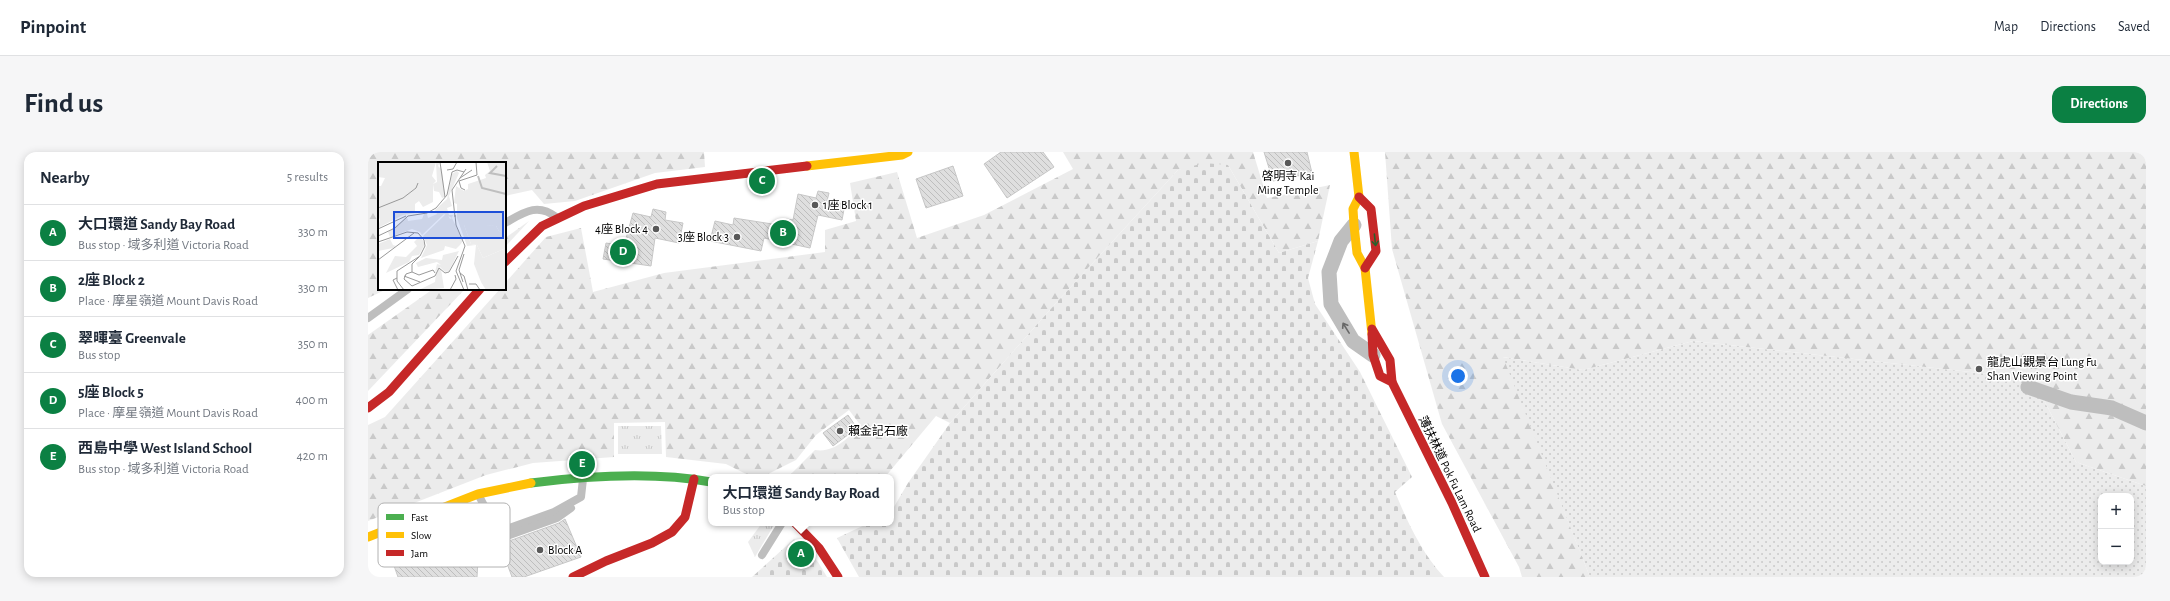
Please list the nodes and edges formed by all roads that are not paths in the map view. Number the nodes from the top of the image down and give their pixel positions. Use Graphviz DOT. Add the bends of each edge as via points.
graph roads {
  1 [pos="908,152"];
  2 [pos="1354,152"];
  3 [pos="1359,197"];
  4 [pos="558,219"];
  5 [pos="506,222"];
  6 [pos="1354,225"];
  7 [pos="506,261"];
  8 [pos="1365,268"];
  9 [pos="407,290"];
  10 [pos="479,290"];
  11 [pos="368,318"];
  12 [pos="1372,328"];
  13 [pos="1373,355"];
  14 [pos="1392,382"];
  15 [pos="2028,387"];
  16 [pos="368,408"];
  17 [pos="2146,423"];
  18 [pos="583,479"];
  19 [pos="694,479"];
  20 [pos="708,481"];
  21 [pos="478,494"];
  22 [pos="455,503"];
  23 [pos="483,503"];
  24 [pos="780,526"];
  25 [pos="798,526"];
  26 [pos="510,528"];
  27 [pos="378,533"];
  28 [pos="368,537"];
  29 [pos="762,555"];
  30 [pos="573,577"];
  31 [pos="838,577"];
  32 [pos="1486,577"];
  1 -- 4 [label="main road" via="902,155 656,184 584,206"];
  2 -- 3 [label="main road, 薄扶林道 Pok Fu Lam Road"];
  3 -- 6 [label="main road, 薄扶林道 Pok Fu Lam Road" via="1353,209"];
  3 -- 8 [label="main road, one-way" via="1371,209 1376,251"];
  4 -- 5 [label="lane" via="548,211 538,209"];
  4 -- 7 [label="main road" via="542,226"];
  6 -- 8 [label="main road, 薄扶林道 Pok Fu Lam Road" via="1357,253"];
  13 -- 6 [label="street, one-way" via="1353,341 1331,304 1329,272 1341,241"];
  8 -- 12 [label="main road, 薄扶林道 Pok Fu Lam Road"];
  9 -- 11 [label="lane"];
  10 -- 16 [label="main road" via="389,392"];
  12 -- 13 [label="main road, 薄扶林道 Pok Fu Lam Road"];
  12 -- 14 [label="main road, 薄扶林道 Pok Fu Lam Road" via="1388,352 1394,370"];
  13 -- 14 [label="main road, 薄扶林道 Pok Fu Lam Road" via="1380,376"];
  14 -- 32 [label="main road, 薄扶林道 Pok Fu Lam Road"];
  15 -- 17 [label="street" via="2071,402 2112,408"];
  18 -- 19 [label="main road" via="666,476"];
  18 -- 21 [label="main road" via="523,484"];
  18 -- 26 [label="lane" via="581,497 554,512"];
  19 -- 20 [label="main road"];
  19 -- 30 [label="main road" via="684,518 678,526 642,547"];
  21 -- 22 [label="main road"];
  21 -- 23 [label="lane"];
  24 -- 29 [label="lane"];
  25 -- 31 [label="main road" via="818,548"];
  27 -- 28 [label="main road"];
}
